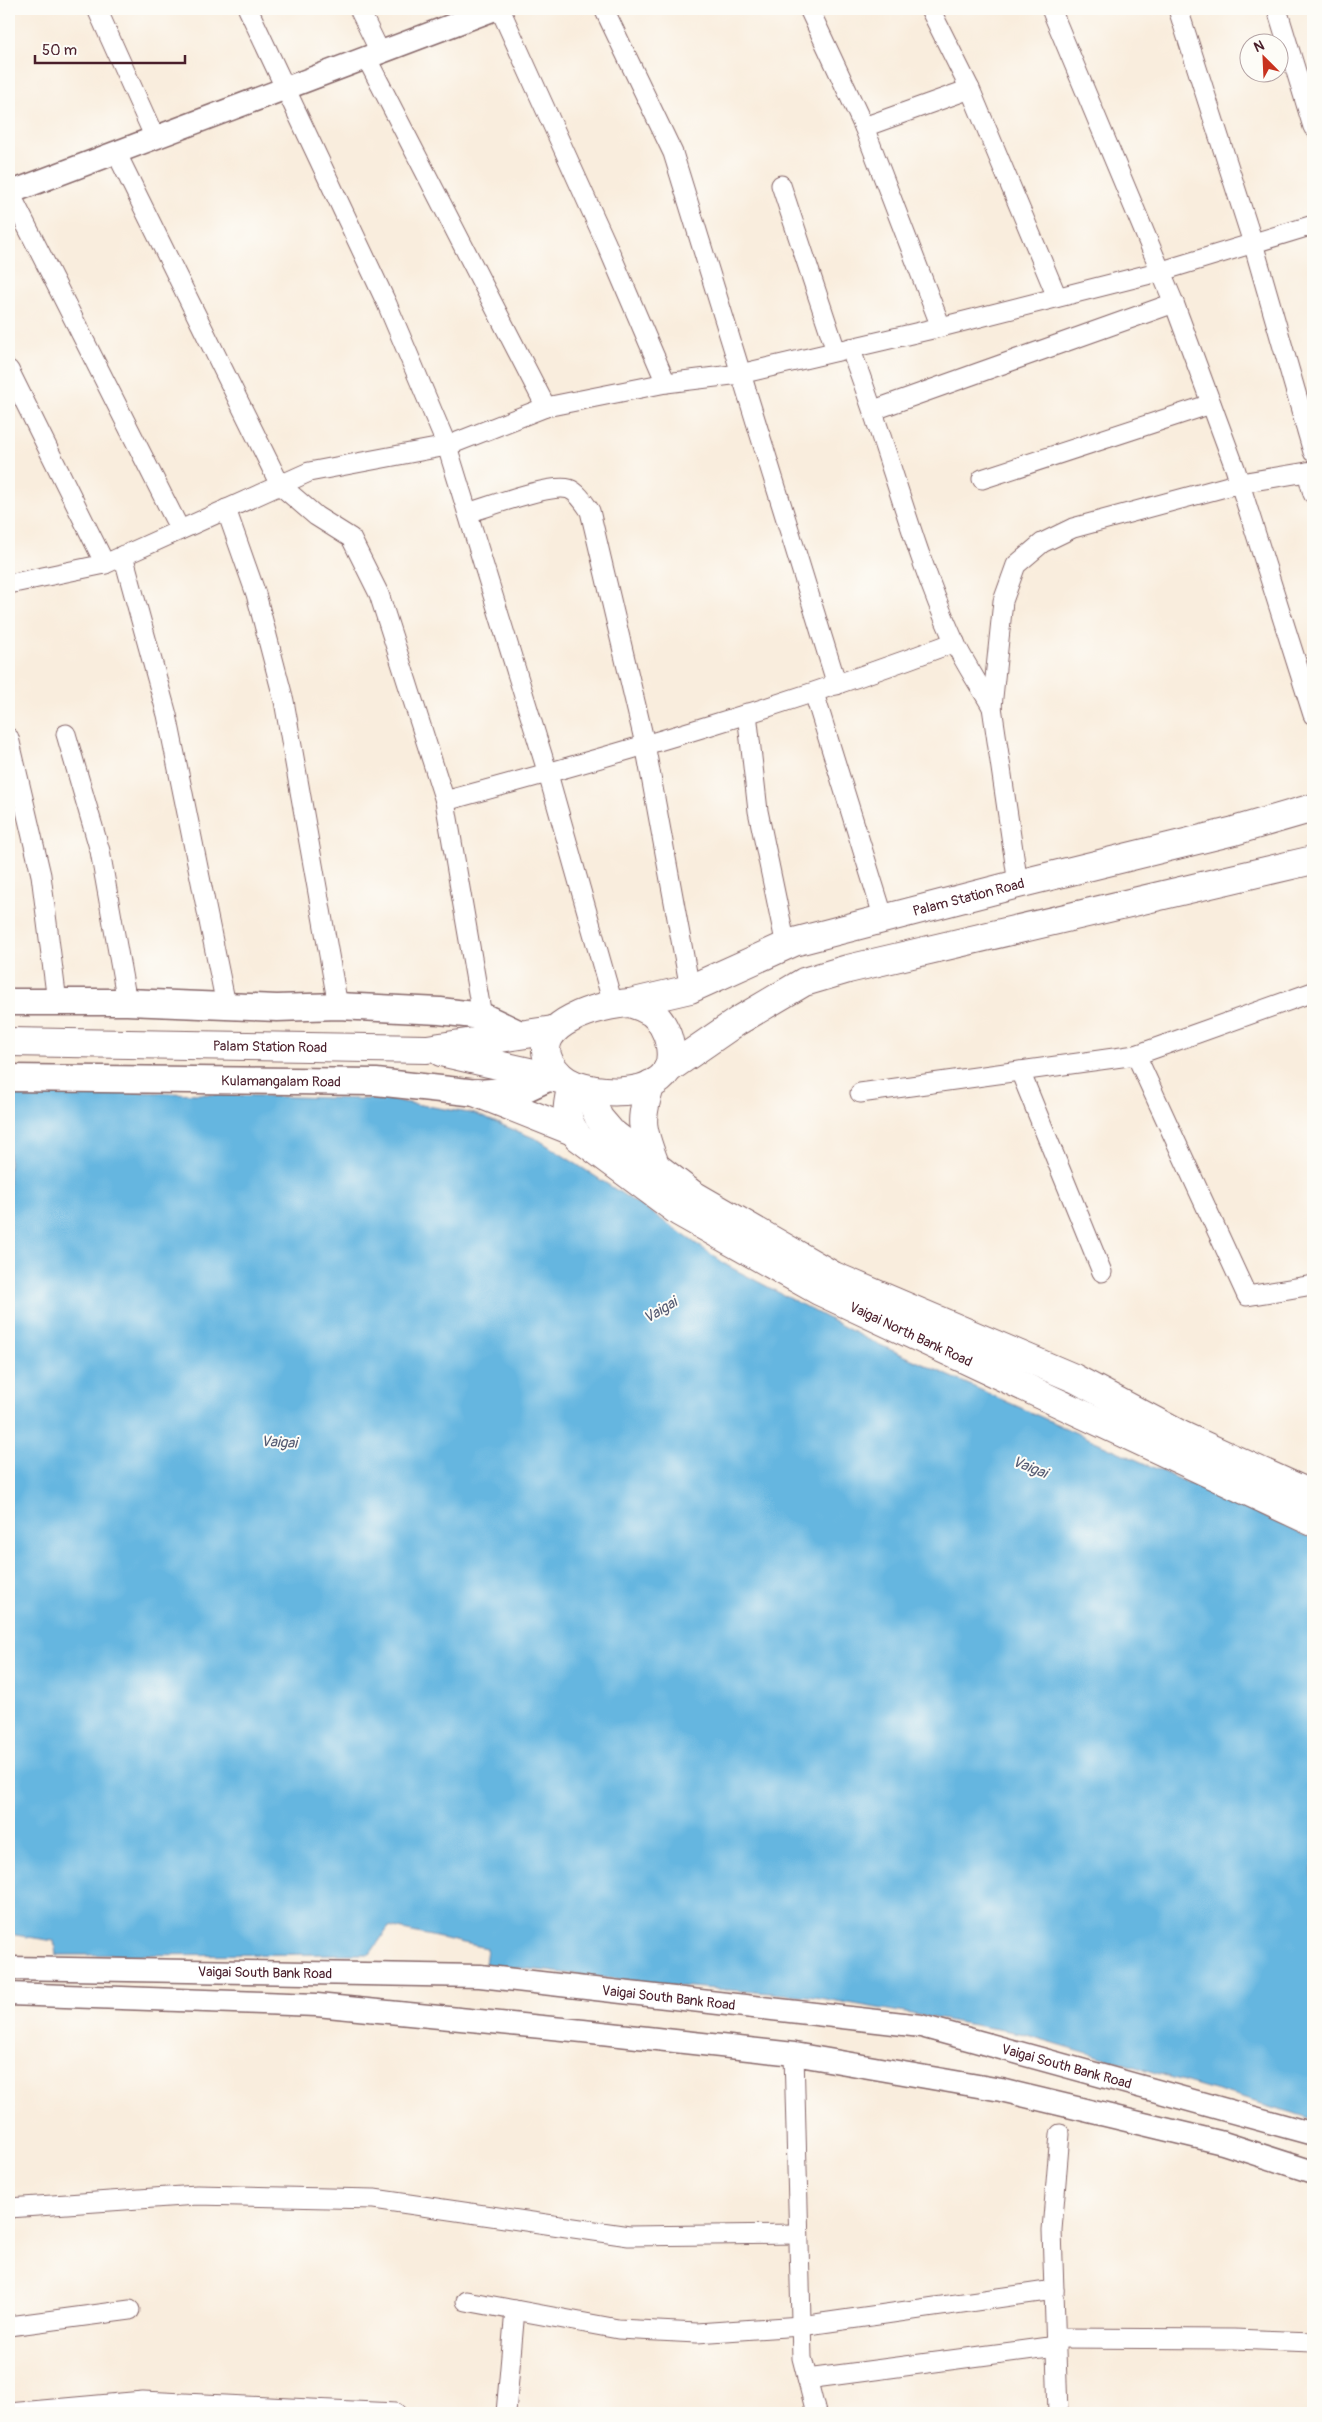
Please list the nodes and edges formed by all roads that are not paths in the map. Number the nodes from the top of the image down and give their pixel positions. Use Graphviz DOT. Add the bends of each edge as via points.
graph roads {
  1 [pos="97,9"];
  2 [pos="248,9"];
  3 [pos="359,9"];
  4 [pos="495,9"];
  5 [pos="500,9"];
  6 [pos="604,9"];
  7 [pos="809,9"];
  8 [pos="930,9"];
  9 [pos="1051,9"];
  10 [pos="1178,9"];
  11 [pos="1277,9"];
  12 [pos="373,54"];
  13 [pos="284,88"];
  14 [pos="970,89"];
  15 [pos="864,127"];
  16 [pos="1313,127"];
  17 [pos="155,138"];
  18 [pos="116,152"];
  19 [pos="781,185"];
  20 [pos="10,193"];
  21 [pos="1313,225"];
  22 [pos="1253,243"];
  23 [pos="1162,270"];
  24 [pos="1057,297"];
  25 [pos="1174,303"];
  26 [pos="941,327"];
  27 [pos="843,350"];
  28 [pos="9,370"];
  29 [pos="740,374"];
  30 [pos="666,384"];
  31 [pos="1212,404"];
  32 [pos="546,407"];
  33 [pos="874,410"];
  34 [pos="447,446"];
  35 [pos="1313,452"];
  36 [pos="1310,472"];
  37 [pos="982,479"];
  38 [pos="1240,483"];
  39 [pos="280,485"];
  40 [pos="1313,494"];
  41 [pos="226,509"];
  42 [pos="468,513"];
  43 [pos="180,530"];
  44 [pos="124,555"];
  45 [pos="105,564"];
  46 [pos="11,578"];
  47 [pos="955,642"];
  48 [pos="837,685"];
  49 [pos="814,693"];
  50 [pos="992,707"];
  51 [pos="747,713"];
  52 [pos="1313,715"];
  53 [pos="66,734"];
  54 [pos="9,738"];
  55 [pos="645,744"];
  56 [pos="548,774"];
  57 [pos="445,801"];
  58 [pos="1313,808"];
  59 [pos="1313,860"];
  60 [pos="1018,884"];
  61 [pos="884,919"];
  62 [pos="786,946"];
  63 [pos="690,990"];
  64 [pos="1313,992"];
  65 [pos="9,1002"];
  66 [pos="57,1002"];
  67 [pos="127,1002"];
  68 [pos="622,1004"];
  69 [pos="226,1005"];
  70 [pos="338,1006"];
  71 [pos="482,1016"];
  72 [pos="553,1030"];
  73 [pos="520,1034"];
  74 [pos="9,1042"];
  75 [pos="428,1049"];
  76 [pos="1136,1055"];
  77 [pos="1020,1071"];
  78 [pos="659,1077"];
  79 [pos="9,1078"];
  80 [pos="568,1082"];
  81 [pos="860,1093"];
  82 [pos="477,1094"];
  83 [pos="575,1132"];
  84 [pos="656,1167"];
  85 [pos="1102,1272"];
  86 [pos="1313,1285"];
  87 [pos="1313,1495"];
  88 [pos="1313,1522"];
  89 [pos="9,1968"];
  90 [pos="9,1994"];
  91 [pos="794,2054"];
  92 [pos="1060,2134"];
  93 [pos="1313,2134"];
  94 [pos="1313,2172"];
  95 [pos="9,2208"];
  96 [pos="798,2234"];
  97 [pos="1054,2290"];
  98 [pos="466,2301"];
  99 [pos="130,2310"];
  100 [pos="515,2310"];
  101 [pos="9,2326"];
  102 [pos="801,2326"];
  103 [pos="1056,2342"];
  104 [pos="1313,2342"];
  105 [pos="807,2379"];
  106 [pos="9,2413"];
  107 [pos="396,2413"];
  108 [pos="506,2413"];
  109 [pos="816,2413"];
  110 [pos="1058,2413"];
  1 -- 17 [label="street"];
  2 -- 13 [label="street"];
  3 -- 12 [label="street"];
  4 -- 12 [label="street"];
  5 -- 30 [label="street"];
  6 -- 29 [label="street" via="673,153"];
  7 -- 15 [label="street"];
  8 -- 14 [label="street"];
  9 -- 23 [label="street"];
  10 -- 22 [label="street"];
  11 -- 16 [label="street"];
  12 -- 13 [label="street"];
  12 -- 32 [label="street"];
  13 -- 17 [label="street"];
  13 -- 34 [label="street" via="387,304"];
  14 -- 15 [label="street"];
  14 -- 24 [label="street"];
  15 -- 26 [label="street"];
  17 -- 18 [label="street"];
  18 -- 20 [label="street"];
  18 -- 39 [label="street"];
  19 -- 27 [label="street"];
  20 -- 43 [label="street"];
  21 -- 22 [label="street"];
  22 -- 23 [label="street"];
  22 -- 35 [label="street"];
  23 -- 24 [label="street"];
  23 -- 25 [label="street"];
  24 -- 26 [label="street"];
  25 -- 31 [label="street"];
  25 -- 33 [label="street"];
  26 -- 27 [label="street"];
  27 -- 29 [label="street"];
  27 -- 33 [label="street"];
  28 -- 45 [label="street"];
  29 -- 30 [label="street"];
  29 -- 48 [label="street"];
  30 -- 32 [label="street"];
  31 -- 37 [label="street"];
  31 -- 38 [label="street"];
  32 -- 34 [label="street"];
  33 -- 47 [label="street" via="908,522"];
  34 -- 39 [label="street" via="309,472"];
  34 -- 42 [label="street"];
  36 -- 38 [label="street"];
  36 -- 40 [label="street"];
  38 -- 50 [label="street" via="1073,528 1042,543 1016,565 1003,601"];
  38 -- 52 [label="street"];
  39 -- 41 [label="street"];
  39 -- 57 [label="street" via="316,516 351,538 379,594"];
  41 -- 43 [label="street"];
  41 -- 70 [label="street" via="256,594 284,702"];
  42 -- 55 [label="street" via="554,488 570,489 581,498 590,511"];
  42 -- 56 [label="street"];
  43 -- 44 [label="street"];
  44 -- 45 [label="street"];
  44 -- 69 [label="street" via="167,715"];
  45 -- 46 [label="street"];
  47 -- 48 [label="street"];
  47 -- 50 [label="street"];
  48 -- 49 [label="street"];
  49 -- 51 [label="street"];
  49 -- 61 [label="street"];
  50 -- 60 [label="street"];
  51 -- 55 [label="street"];
  51 -- 62 [label="street" via="758,811"];
  53 -- 67 [label="street" via="100,851"];
  54 -- 66 [label="street" via="41,875"];
  55 -- 56 [label="street"];
  55 -- 63 [label="street"];
  56 -- 57 [label="street"];
  56 -- 68 [label="street"];
  57 -- 71 [label="street"];
  58 -- 60 [label="main road, Palam Station Road" via="1234,831"];
  59 -- 78 [label="main road" via="804,982 738,1021"];
  60 -- 61 [label="main road, Palam Station Road"];
  61 -- 62 [label="main road, Palam Station Road"];
  62 -- 63 [label="main road, Palam Station Road"];
  63 -- 68 [label="main road, Palam Station Road"];
  64 -- 76 [label="street"];
  65 -- 66 [label="main road"];
  66 -- 67 [label="main road"];
  67 -- 69 [label="main road"];
  68 -- 72 [label="main road" via="576,1016"];
  68 -- 78 [label="main road" via="651,1012 665,1030 670,1050"];
  69 -- 70 [label="main road" via="277,1008"];
  70 -- 71 [label="main road"];
  71 -- 73 [label="main road"];
  72 -- 73 [label="main road, Palam Station Road"];
  72 -- 80 [label="main road" via="546,1043 547,1057"];
  73 -- 75 [label="main road, Palam Station Road"];
  74 -- 75 [label="main road, Palam Station Road"];
  75 -- 80 [label="main road, Palam Station Road"];
  76 -- 77 [label="street"];
  76 -- 86 [label="street" via="1246,1296"];
  77 -- 81 [label="street"];
  77 -- 85 [label="street"];
  78 -- 80 [label="main road" via="618,1091"];
  78 -- 84 [label="main road" via="643,1107 642,1122"];
  79 -- 82 [label="main road, Kulamangalam Road" via="376,1082"];
  80 -- 82 [label="main road, Kulamangalam Road"];
  80 -- 83 [label="main road, Vaigai North Bank Road" via="568,1123"];
  80 -- 84 [label="main road, Vaigai North Bank Road" via="611,1132"];
  82 -- 83 [label="main road"];
  83 -- 88 [label="main road, Vaigai North Bank Road" via="679,1212 819,1291"];
  84 -- 87 [label="main road, Vaigai North Bank Road" via="692,1194 834,1276 1074,1378 1183,1436"];
  89 -- 93 [label="street, Vaigai South Bank Road" via="480,1976 921,2026"];
  90 -- 91 [label="street, Vaigai South Bank Road" via="317,2005"];
  91 -- 94 [label="street, Vaigai South Bank Road" via="1001,2090 1223,2143"];
  91 -- 96 [label="street"];
  92 -- 97 [label="street" via="1052,2230"];
  95 -- 96 [label="street" via="197,2195 374,2199 629,2236"];
  96 -- 102 [label="street"];
  97 -- 102 [label="street"];
  97 -- 103 [label="street"];
  98 -- 100 [label="street"];
  99 -- 101 [label="street"];
  100 -- 102 [label="street" via="618,2329 696,2334"];
  100 -- 108 [label="street"];
  102 -- 105 [label="street" via="802,2358"];
  103 -- 104 [label="street" via="1234,2339"];
  103 -- 105 [label="street"];
  103 -- 110 [label="street"];
  105 -- 109 [label="street"];
  106 -- 107 [label="street" via="143,2401"];
}
